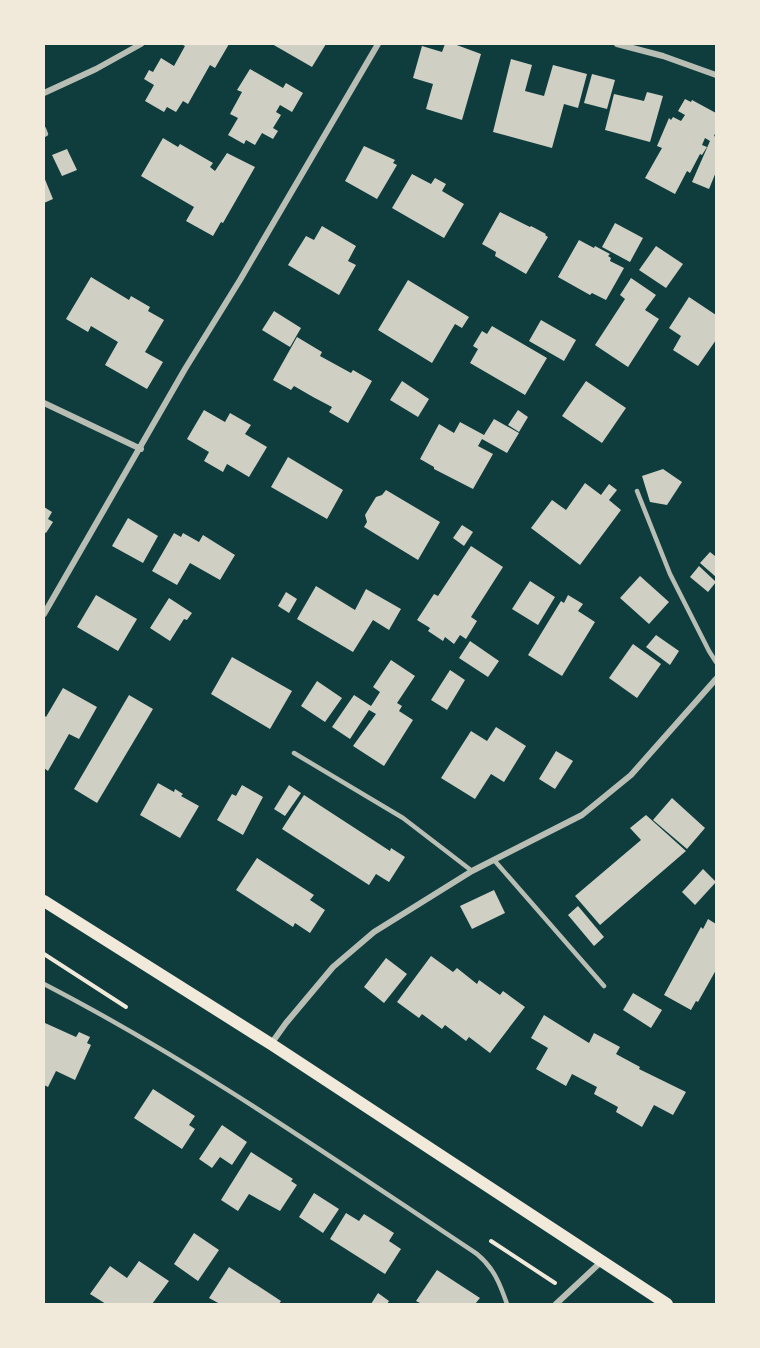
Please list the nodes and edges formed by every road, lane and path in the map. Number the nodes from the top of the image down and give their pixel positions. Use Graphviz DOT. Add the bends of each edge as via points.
graph roads {
  1 [pos="141,44"];
  2 [pos="378,44"];
  3 [pos="617,44"];
  4 [pos="717,75"];
  5 [pos="44,93"];
  6 [pos="44,129"];
  7 [pos="44,135"];
  8 [pos="44,403"];
  9 [pos="141,449"];
  10 [pos="637,491"];
  11 [pos="44,614"];
  12 [pos="717,662"];
  13 [pos="717,678"];
  14 [pos="294,753"];
  15 [pos="494,860"];
  16 [pos="472,871"];
  17 [pos="44,901"];
  18 [pos="44,984"];
  19 [pos="604,986"];
  20 [pos="271,1044"];
  21 [pos="602,1261"];
  22 [pos="507,1305"];
  23 [pos="556,1305"];
  24 [pos="667,1305"];
  1 -- 5 [label="street"];
  2 -- 9 [label="street"];
  3 -- 4 [label="street"];
  6 -- 7 [label="lane"];
  8 -- 9 [label="street"];
  9 -- 11 [label="street"];
  10 -- 12 [label="lane" via="670,574"];
  13 -- 15 [label="street" via="631,775 582,816"];
  14 -- 16 [label="lane" via="403,818"];
  15 -- 16 [label="street"];
  15 -- 19 [label="lane"];
  16 -- 20 [label="street" via="374,932 333,967"];
  17 -- 20 [label="main road"];
  18 -- 22 [label="lane" via="244,1101 477,1254 495,1273"];
  20 -- 21 [label="main road"];
  21 -- 23 [label="street"];
  21 -- 24 [label="main road"];
}
